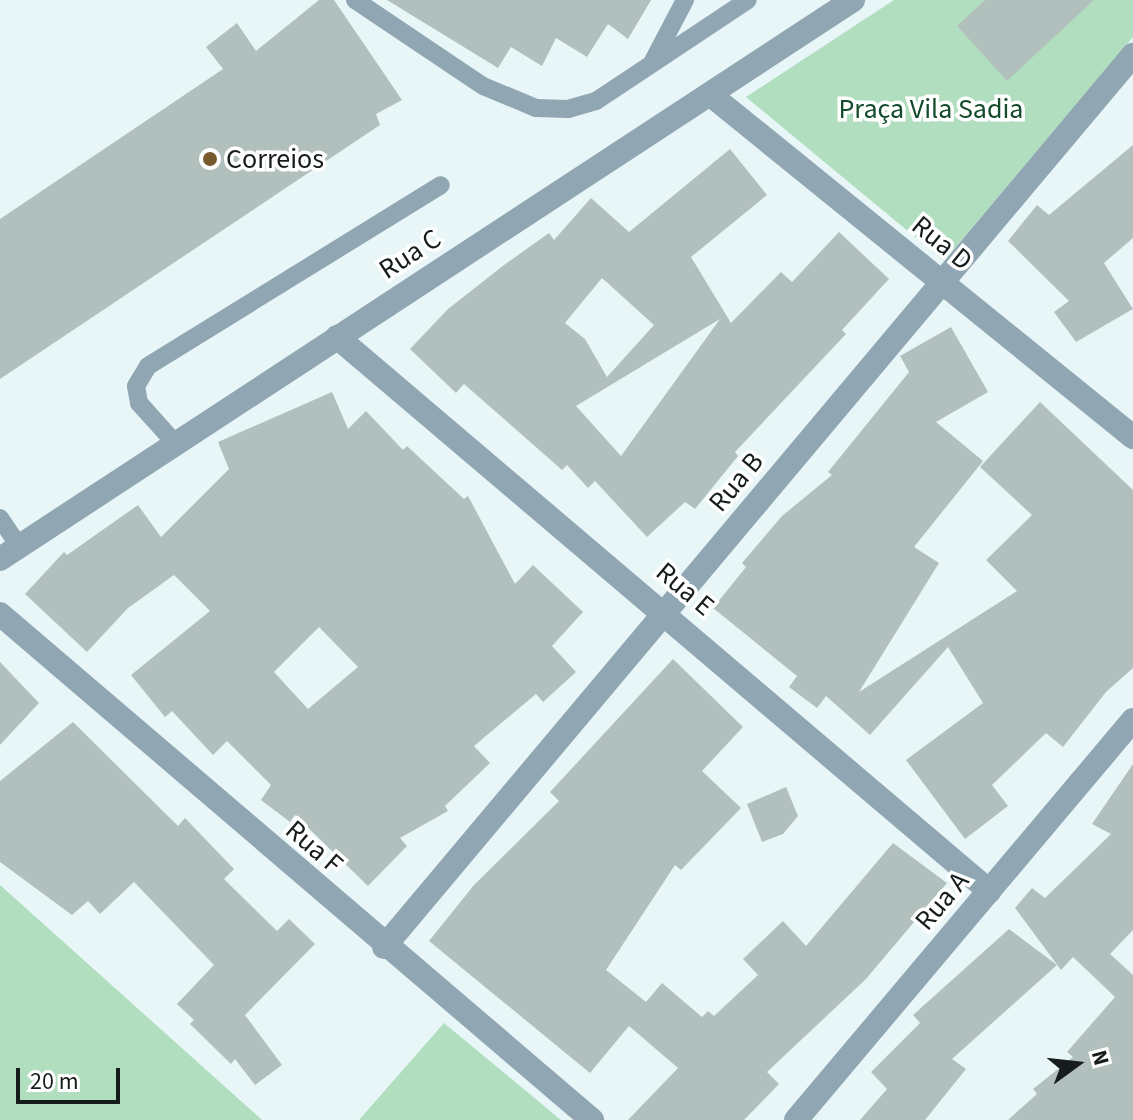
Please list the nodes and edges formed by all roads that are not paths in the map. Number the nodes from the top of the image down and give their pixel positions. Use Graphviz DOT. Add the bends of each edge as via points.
graph roads {
  1 [pos="355,0"];
  2 [pos="685,0"];
  3 [pos="748,0"];
  4 [pos="853,0"];
  5 [pos="1133,55"];
  6 [pos="651,65"];
  7 [pos="712,96"];
  8 [pos="441,185"];
  9 [pos="944,283"];
  10 [pos="337,337"];
  11 [pos="1133,437"];
  12 [pos="175,443"];
  13 [pos="0,518"];
  14 [pos="9,552"];
  15 [pos="665,611"];
  16 [pos="0,614"];
  17 [pos="1133,720"];
  18 [pos="989,891"];
  19 [pos="384,947"];
  20 [pos="592,1120"];
  21 [pos="796,1120"];
  1 -- 6 [label="lane" via="483,86 536,108 568,109 596,101"];
  2 -- 6 [label="lane"];
  3 -- 6 [label="lane"];
  4 -- 7 [label="street, Rua C"];
  5 -- 9 [label="street, Rua B"];
  7 -- 9 [label="street, Rua D"];
  7 -- 10 [label="street, Rua C"];
  8 -- 12 [label="lane" via="148,366 136,386 139,403"];
  9 -- 11 [label="street, Rua D"];
  9 -- 15 [label="street, Rua B"];
  10 -- 12 [label="street, Rua C"];
  10 -- 15 [label="street, Rua E"];
  12 -- 14 [label="street, Rua C"];
  13 -- 14 [label="lane"];
  15 -- 18 [label="street, Rua E"];
  15 -- 19 [label="street, Rua B"];
  16 -- 19 [label="street, Rua F"];
  17 -- 18 [label="street, Rua A"];
  18 -- 21 [label="street, Rua A"];
  19 -- 20 [label="street, Rua F"];
}
